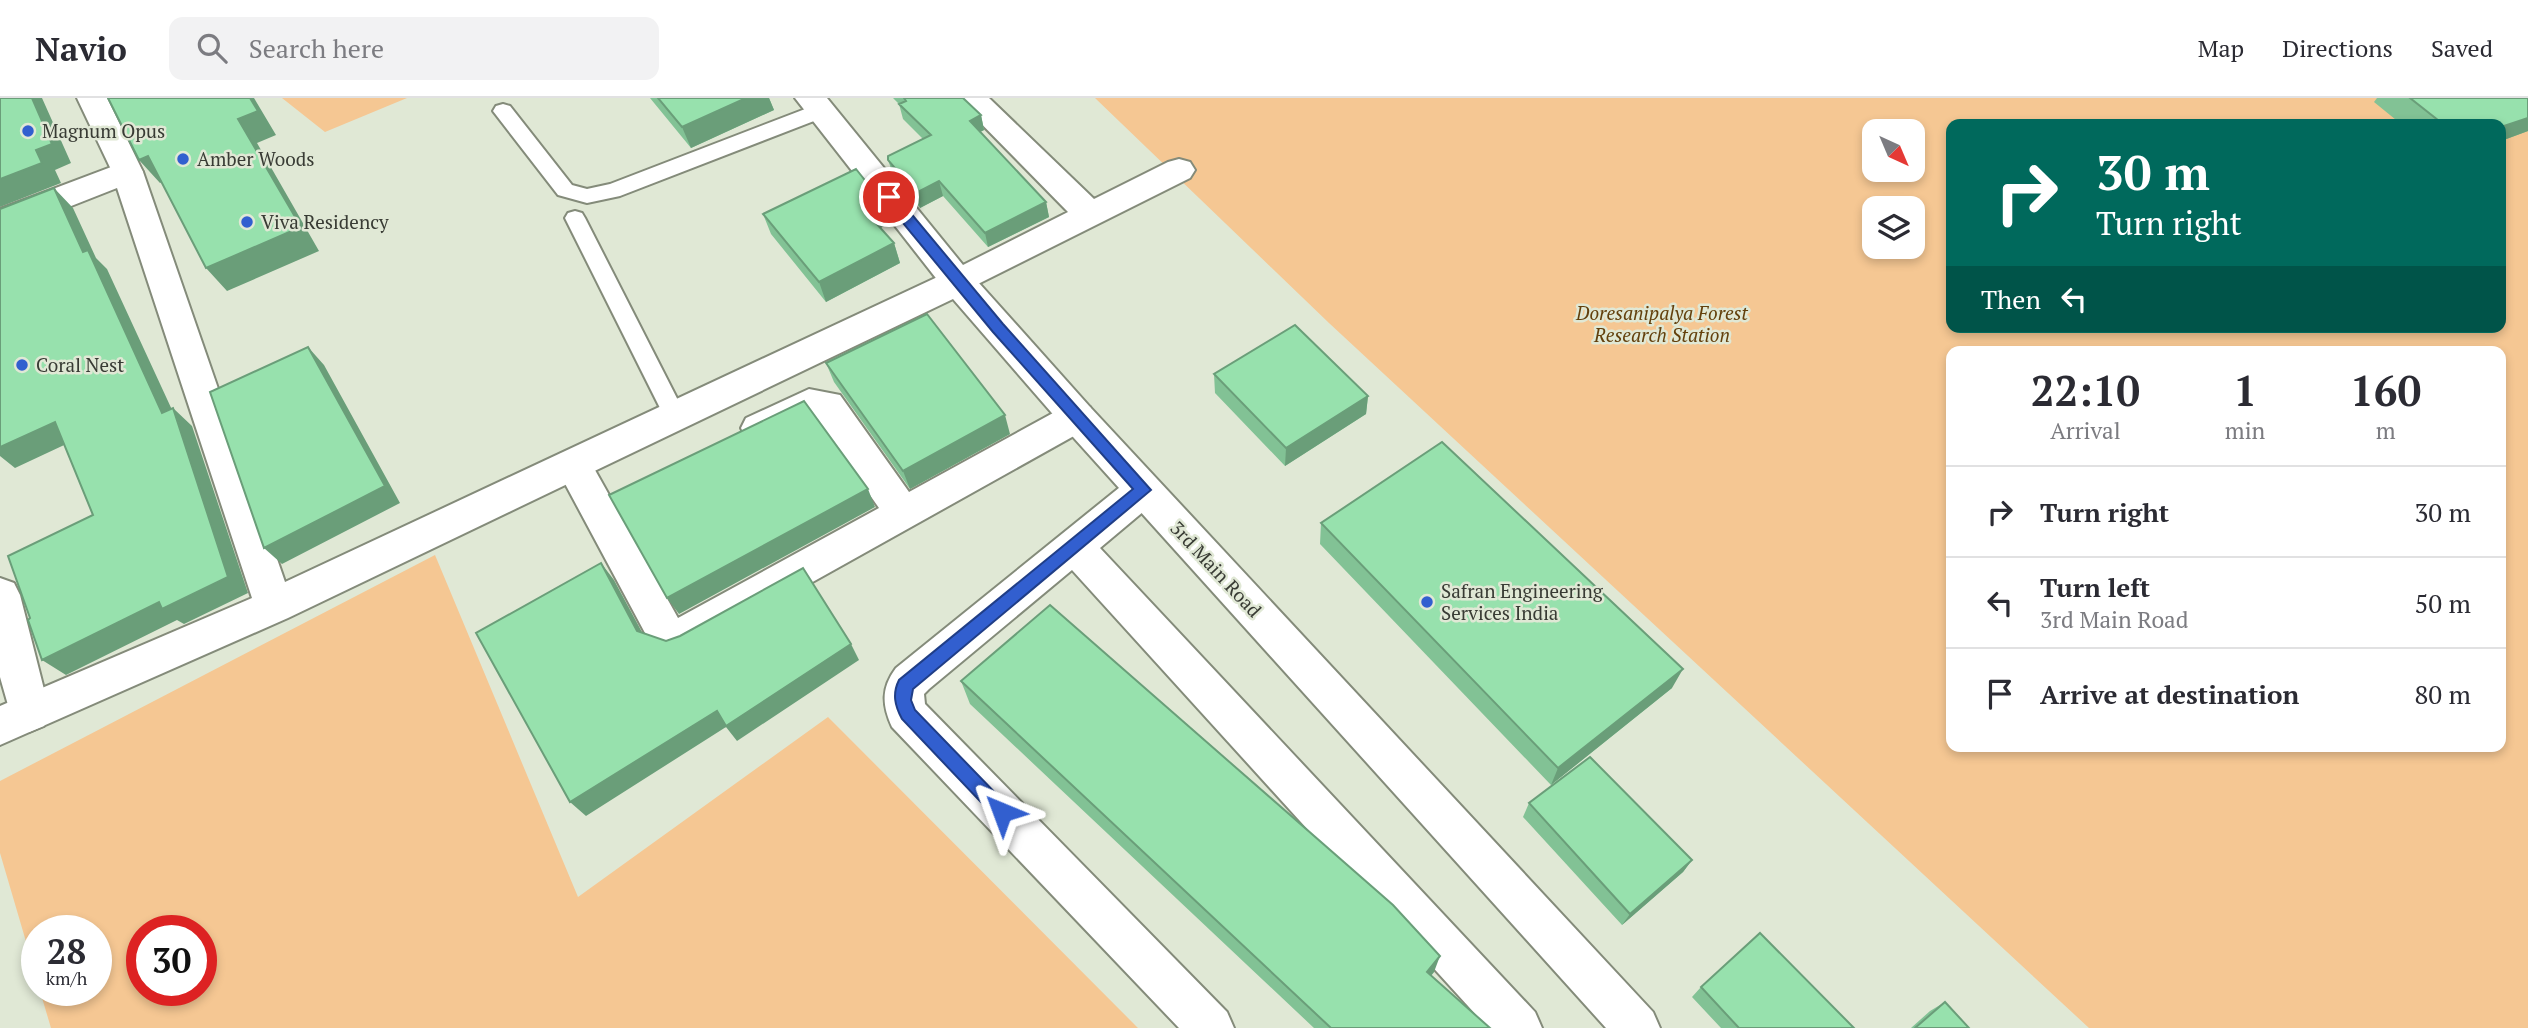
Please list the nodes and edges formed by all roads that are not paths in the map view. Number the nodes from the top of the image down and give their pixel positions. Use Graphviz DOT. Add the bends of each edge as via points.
graph roads {
  1 [pos="92,98"];
  2 [pos="971,98"];
  3 [pos="815,105"];
  4 [pos="503,111"];
  5 [pos="1179,170"];
  6 [pos="127,172"];
  7 [pos="1090,215"];
  8 [pos="575,218"];
  9 [pos="0,222"];
  10 [pos="958,282"];
  11 [pos="675,416"];
  12 [pos="1077,417"];
  13 [pos="734,440"];
  14 [pos="573,466"];
  15 [pos="1143,490"];
  16 [pos="904,514"];
  17 [pos="1074,546"];
  18 [pos="0,595"];
  19 [pos="274,606"];
  20 [pos="15,719"];
  21 [pos="1211,1028"];
  22 [pos="1519,1028"];
  23 [pos="1637,1028"];
  1 -- 6 [label="street"];
  2 -- 7 [label="street"];
  3 -- 4 [label="lane" via="612,191 587,196 565,190"];
  3 -- 10 [label="street, 3rd Main Road"];
  5 -- 7 [label="street"];
  6 -- 9 [label="street"];
  6 -- 19 [label="street"];
  7 -- 10 [label="street"];
  8 -- 11 [label="lane"];
  10 -- 11 [label="street"];
  10 -- 12 [label="street, 3rd Main Road"];
  11 -- 14 [label="street"];
  12 -- 15 [label="street, 3rd Main Road"];
  12 -- 16 [label="street"];
  13 -- 16 [label="street" via="809,403 827,405"];
  14 -- 16 [label="street" via="608,500 666,634 677,638"];
  14 -- 19 [label="street"];
  15 -- 17 [label="street"];
  15 -- 23 [label="street, 3rd Main Road"];
  17 -- 21 [label="street" via="915,676 905,686 903,700 908,714"];
  17 -- 22 [label="street"];
  18 -- 20 [label="street"];
  19 -- 20 [label="street"];
}
